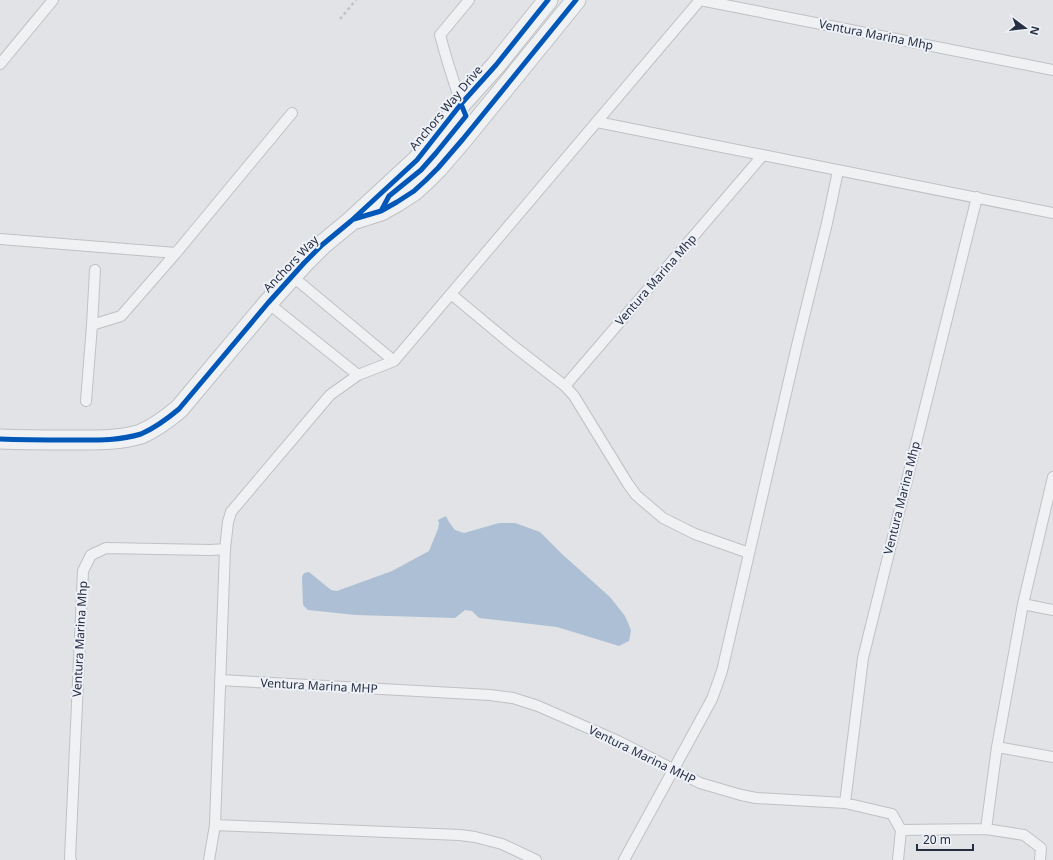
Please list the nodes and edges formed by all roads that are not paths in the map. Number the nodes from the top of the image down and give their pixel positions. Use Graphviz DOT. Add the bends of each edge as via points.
graph roads {
  1 [pos="53,0"];
  2 [pos="470,0"];
  3 [pos="548,0"];
  4 [pos="576,0"];
  5 [pos="700,0"];
  6 [pos="0,64"];
  7 [pos="1053,70"];
  8 [pos="462,104"];
  9 [pos="292,113"];
  10 [pos="597,122"];
  11 [pos="763,155"];
  12 [pos="838,170"];
  13 [pos="976,197"];
  14 [pos="381,211"];
  15 [pos="1053,212"];
  16 [pos="351,221"];
  17 [pos="0,239"];
  18 [pos="176,252"];
  19 [pos="96,270"];
  20 [pos="292,276"];
  21 [pos="451,294"];
  22 [pos="268,303"];
  23 [pos="92,325"];
  24 [pos="394,361"];
  25 [pos="358,375"];
  26 [pos="565,386"];
  27 [pos="86,401"];
  28 [pos="0,439"];
  29 [pos="1053,477"];
  30 [pos="225,549"];
  31 [pos="749,553"];
  32 [pos="1023,604"];
  33 [pos="1053,610"];
  34 [pos="220,680"];
  35 [pos="998,748"];
  36 [pos="1053,757"];
  37 [pos="673,769"];
  38 [pos="845,803"];
  39 [pos="214,825"];
  40 [pos="986,829"];
  41 [pos="901,830"];
  42 [pos="71,860"];
  43 [pos="209,860"];
  44 [pos="536,860"];
  45 [pos="624,860"];
  46 [pos="898,860"];
  47 [pos="1040,860"];
  1 -- 6 [label="lane"];
  2 -- 8 [label="lane" via="440,35"];
  3 -- 8 [label="street, Anchors Way Drive"];
  4 -- 14 [label="street, Anchors Way" via="438,168 414,191"];
  5 -- 7 [label="lane, Ventura Marina Mhp"];
  5 -- 10 [label="lane, Ventura Marina Mhp"];
  8 -- 14 [label="street" via="466,116 421,170 390,196"];
  8 -- 16 [label="street, Anchors Way Drive" via="416,160"];
  9 -- 18 [label="lane"];
  10 -- 11 [label="lane"];
  10 -- 21 [label="lane, Ventura Marina Mhp"];
  11 -- 12 [label="lane"];
  11 -- 26 [label="lane, Ventura Marina Mhp"];
  12 -- 13 [label="lane"];
  12 -- 31 [label="lane, Ventura Marina Mhp"];
  13 -- 15 [label="lane"];
  13 -- 38 [label="lane, Ventura Marina Mhp" via="863,658"];
  14 -- 16 [label="street, Anchors Way"];
  16 -- 20 [label="street, Anchors Way" via="322,245"];
  17 -- 18 [label="lane"];
  18 -- 23 [label="lane" via="121,316"];
  19 -- 23 [label="lane"];
  20 -- 22 [label="street, Anchors Way"];
  20 -- 24 [label="lane"];
  21 -- 24 [label="lane, Ventura Marina Mhp"];
  21 -- 26 [label="lane"];
  22 -- 25 [label="lane"];
  22 -- 28 [label="street, Anchors Way" via="179,409 154,428 140,434 104,440"];
  23 -- 27 [label="lane"];
  24 -- 25 [label="lane, Ventura Marina Mhp"];
  25 -- 30 [label="lane, Ventura Marina Mhp" via="330,395 231,512"];
  26 -- 31 [label="lane" via="574,396 636,495 663,518 695,534"];
  29 -- 32 [label="lane"];
  30 -- 34 [label="lane, Ventura Marina Mhp"];
  30 -- 42 [label="lane, Ventura Marina Mhp" via="106,548 91,555 83,571"];
  31 -- 37 [label="lane, Ventura Marina Mhp" via="722,670 712,699"];
  32 -- 33 [label="lane"];
  32 -- 35 [label="lane"];
  34 -- 37 [label="lane, Ventura Marina MHP" via="513,698 538,706 618,741"];
  34 -- 39 [label="lane, Ventura Marina Mhp"];
  35 -- 36 [label="lane"];
  35 -- 40 [label="lane"];
  37 -- 38 [label="lane, Ventura Marina MHP" via="700,783 741,796"];
  37 -- 45 [label="lane, Ventura Marina Mhp"];
  38 -- 41 [label="lane, Ventura Marina MHP" via="892,814"];
  39 -- 43 [label="lane, Ventura Marina Mhp"];
  39 -- 44 [label="lane" via="460,835 502,844"];
  40 -- 41 [label="lane"];
  40 -- 47 [label="lane" via="1024,835 1041,848"];
  41 -- 46 [label="lane"];
}
